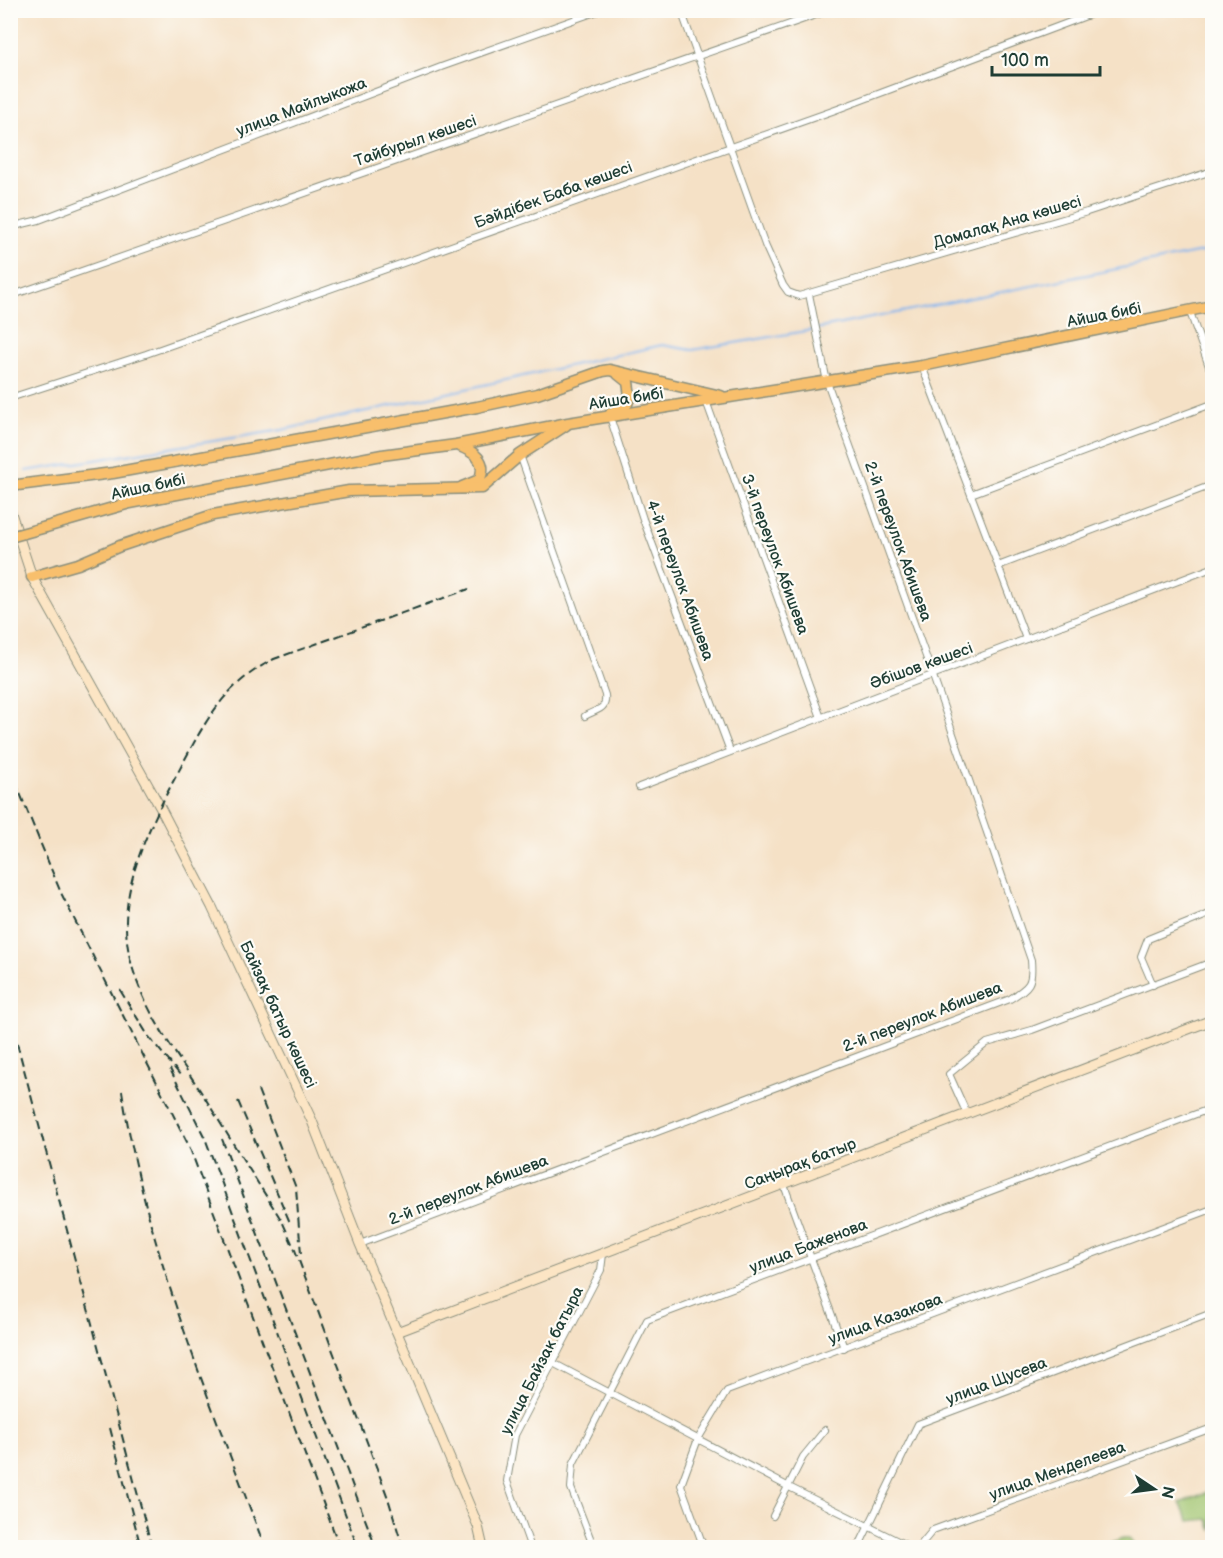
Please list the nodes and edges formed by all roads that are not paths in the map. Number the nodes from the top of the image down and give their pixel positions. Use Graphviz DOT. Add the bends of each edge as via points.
graph roads {
  1 [pos="601,10"];
  2 [pos="681,10"];
  3 [pos="830,10"];
  4 [pos="1102,10"];
  5 [pos="697,57"];
  6 [pos="728,146"];
  7 [pos="1212,171"];
  8 [pos="10,227"];
  9 [pos="809,294"];
  10 [pos="10,296"];
  11 [pos="1212,306"];
  12 [pos="1190,312"];
  13 [pos="922,366"];
  14 [pos="610,370"];
  15 [pos="1212,375"];
  16 [pos="826,382"];
  17 [pos="11,396"];
  18 [pos="728,397"];
  19 [pos="706,401"];
  20 [pos="1212,404"];
  21 [pos="606,417"];
  22 [pos="568,423"];
  23 [pos="456,445"];
  24 [pos="520,455"];
  25 [pos="1212,484"];
  26 [pos="10,486"];
  27 [pos="450,490"];
  28 [pos="971,494"];
  29 [pos="10,510"];
  30 [pos="10,537"];
  31 [pos="998,566"];
  32 [pos="1212,567"];
  33 [pos="32,577"];
  34 [pos="1026,639"];
  35 [pos="933,676"];
  36 [pos="820,715"];
  37 [pos="585,716"];
  38 [pos="730,751"];
  39 [pos="639,787"];
  40 [pos="1212,913"];
  41 [pos="1212,962"];
  42 [pos="1153,985"];
  43 [pos="1212,1020"];
  44 [pos="1212,1108"];
  45 [pos="967,1114"];
  46 [pos="784,1185"];
  47 [pos="1212,1209"];
  48 [pos="360,1244"];
  49 [pos="603,1254"];
  50 [pos="813,1257"];
  51 [pos="1212,1313"];
  52 [pos="397,1332"];
  53 [pos="844,1348"];
  54 [pos="554,1363"];
  55 [pos="610,1392"];
  56 [pos="1212,1428"];
  57 [pos="825,1430"];
  58 [pos="698,1438"];
  59 [pos="789,1487"];
  60 [pos="773,1516"];
  61 [pos="869,1526"];
  62 [pos="483,1548"];
  63 [pos="531,1548"];
  64 [pos="594,1548"];
  65 [pos="705,1548"];
  66 [pos="858,1548"];
  67 [pos="912,1548"];
  68 [pos="918,1548"];
  1 -- 8 [label="street, улица Майлыкожа" via="39,220"];
  2 -- 5 [label="street"];
  3 -- 5 [label="street, Тайбурыл көшесі"];
  4 -- 6 [label="street, Бәйдібек Баба көшесі"];
  5 -- 6 [label="street"];
  5 -- 10 [label="street, Тайбурыл көшесі"];
  6 -- 9 [label="street" via="783,285 794,295"];
  6 -- 17 [label="street, Бәйдібек Баба көшесі" via="146,354"];
  7 -- 9 [label="street, Домалақ Ана көшесі"];
  9 -- 16 [label="street, 2-й переулок Абишева"];
  11 -- 12 [label="main road, Айша бибі"];
  12 -- 13 [label="main road, Айша бибі"];
  12 -- 15 [label="street"];
  13 -- 16 [label="main road, Айша бибі"];
  13 -- 28 [label="street"];
  14 -- 18 [label="main road"];
  14 -- 21 [label="main road" via="628,382 630,396 627,404"];
  14 -- 26 [label="main road" via="537,394 477,407 113,472"];
  16 -- 18 [label="main road, Айша бибі"];
  16 -- 35 [label="street, 2-й переулок Абишева"];
  18 -- 19 [label="main road, Айша бибі"];
  19 -- 21 [label="main road, Айша бибі"];
  19 -- 36 [label="street, 3-й переулок Абишева"];
  20 -- 28 [label="street"];
  21 -- 22 [label="main road, Айша бибі"];
  21 -- 38 [label="street, 4-й переулок Абишева"];
  22 -- 23 [label="main road, Айша бибі"];
  22 -- 24 [label="main road"];
  23 -- 27 [label="main road" via="474,451 482,473 470,485"];
  23 -- 30 [label="main road, Айша бибі, bridge" via="382,455 130,503"];
  24 -- 27 [label="main road" via="482,488"];
  24 -- 37 [label="street" via="605,694 603,709"];
  25 -- 31 [label="street"];
  27 -- 33 [label="main road" via="349,491 213,515"];
  28 -- 31 [label="street"];
  29 -- 33 [label="main road, Байзақ батыр көшесі"];
  31 -- 34 [label="street"];
  32 -- 34 [label="street, Әбішов көшесі"];
  33 -- 48 [label="main road, Байзақ батыр көшесі" via="212,907 312,1121"];
  34 -- 35 [label="street, Әбішов көшесі"];
  35 -- 36 [label="street, Әбішов көшесі"];
  35 -- 48 [label="street, 2-й переулок Абишева" via="1031,960 1030,985 1010,999"];
  36 -- 38 [label="street, Әбішов көшесі"];
  38 -- 39 [label="street, Әбішов көшесі"];
  40 -- 42 [label="street" via="1148,939 1142,957"];
  41 -- 42 [label="street"];
  42 -- 45 [label="street" via="987,1043 949,1074"];
  43 -- 45 [label="main road, Саңырақ батыр"];
  44 -- 50 [label="street, улица Баженова"];
  45 -- 46 [label="main road, Саңырақ батыр"];
  46 -- 49 [label="main road, Саңырақ батыр"];
  46 -- 50 [label="street"];
  47 -- 53 [label="street, улица Казакова"];
  48 -- 52 [label="main road, Байзақ батыр көшесі"];
  49 -- 52 [label="main road, Саңырақ батыр"];
  49 -- 54 [label="street, улица Байзак батыра" via="602,1270"];
  50 -- 53 [label="street"];
  50 -- 55 [label="street, улица Баженова" via="647,1320"];
  51 -- 61 [label="street, улица Щусева" via="918,1424"];
  52 -- 62 [label="main road, Байзақ батыр көшесі" via="478,1526"];
  53 -- 58 [label="street, улица Казакова" via="727,1391"];
  54 -- 55 [label="street"];
  54 -- 63 [label="street, улица Байзак батыра" via="515,1435 507,1481"];
  55 -- 58 [label="street"];
  55 -- 64 [label="street, улица Баженова" via="573,1464 571,1488"];
  56 -- 68 [label="street, улица Менделеева" via="933,1530"];
  57 -- 59 [label="street" via="803,1457"];
  58 -- 59 [label="street"];
  58 -- 65 [label="street, улица Казакова" via="681,1485"];
  59 -- 60 [label="street"];
  59 -- 61 [label="street"];
  61 -- 66 [label="street, улица Щусева"];
  61 -- 67 [label="street"];
}
